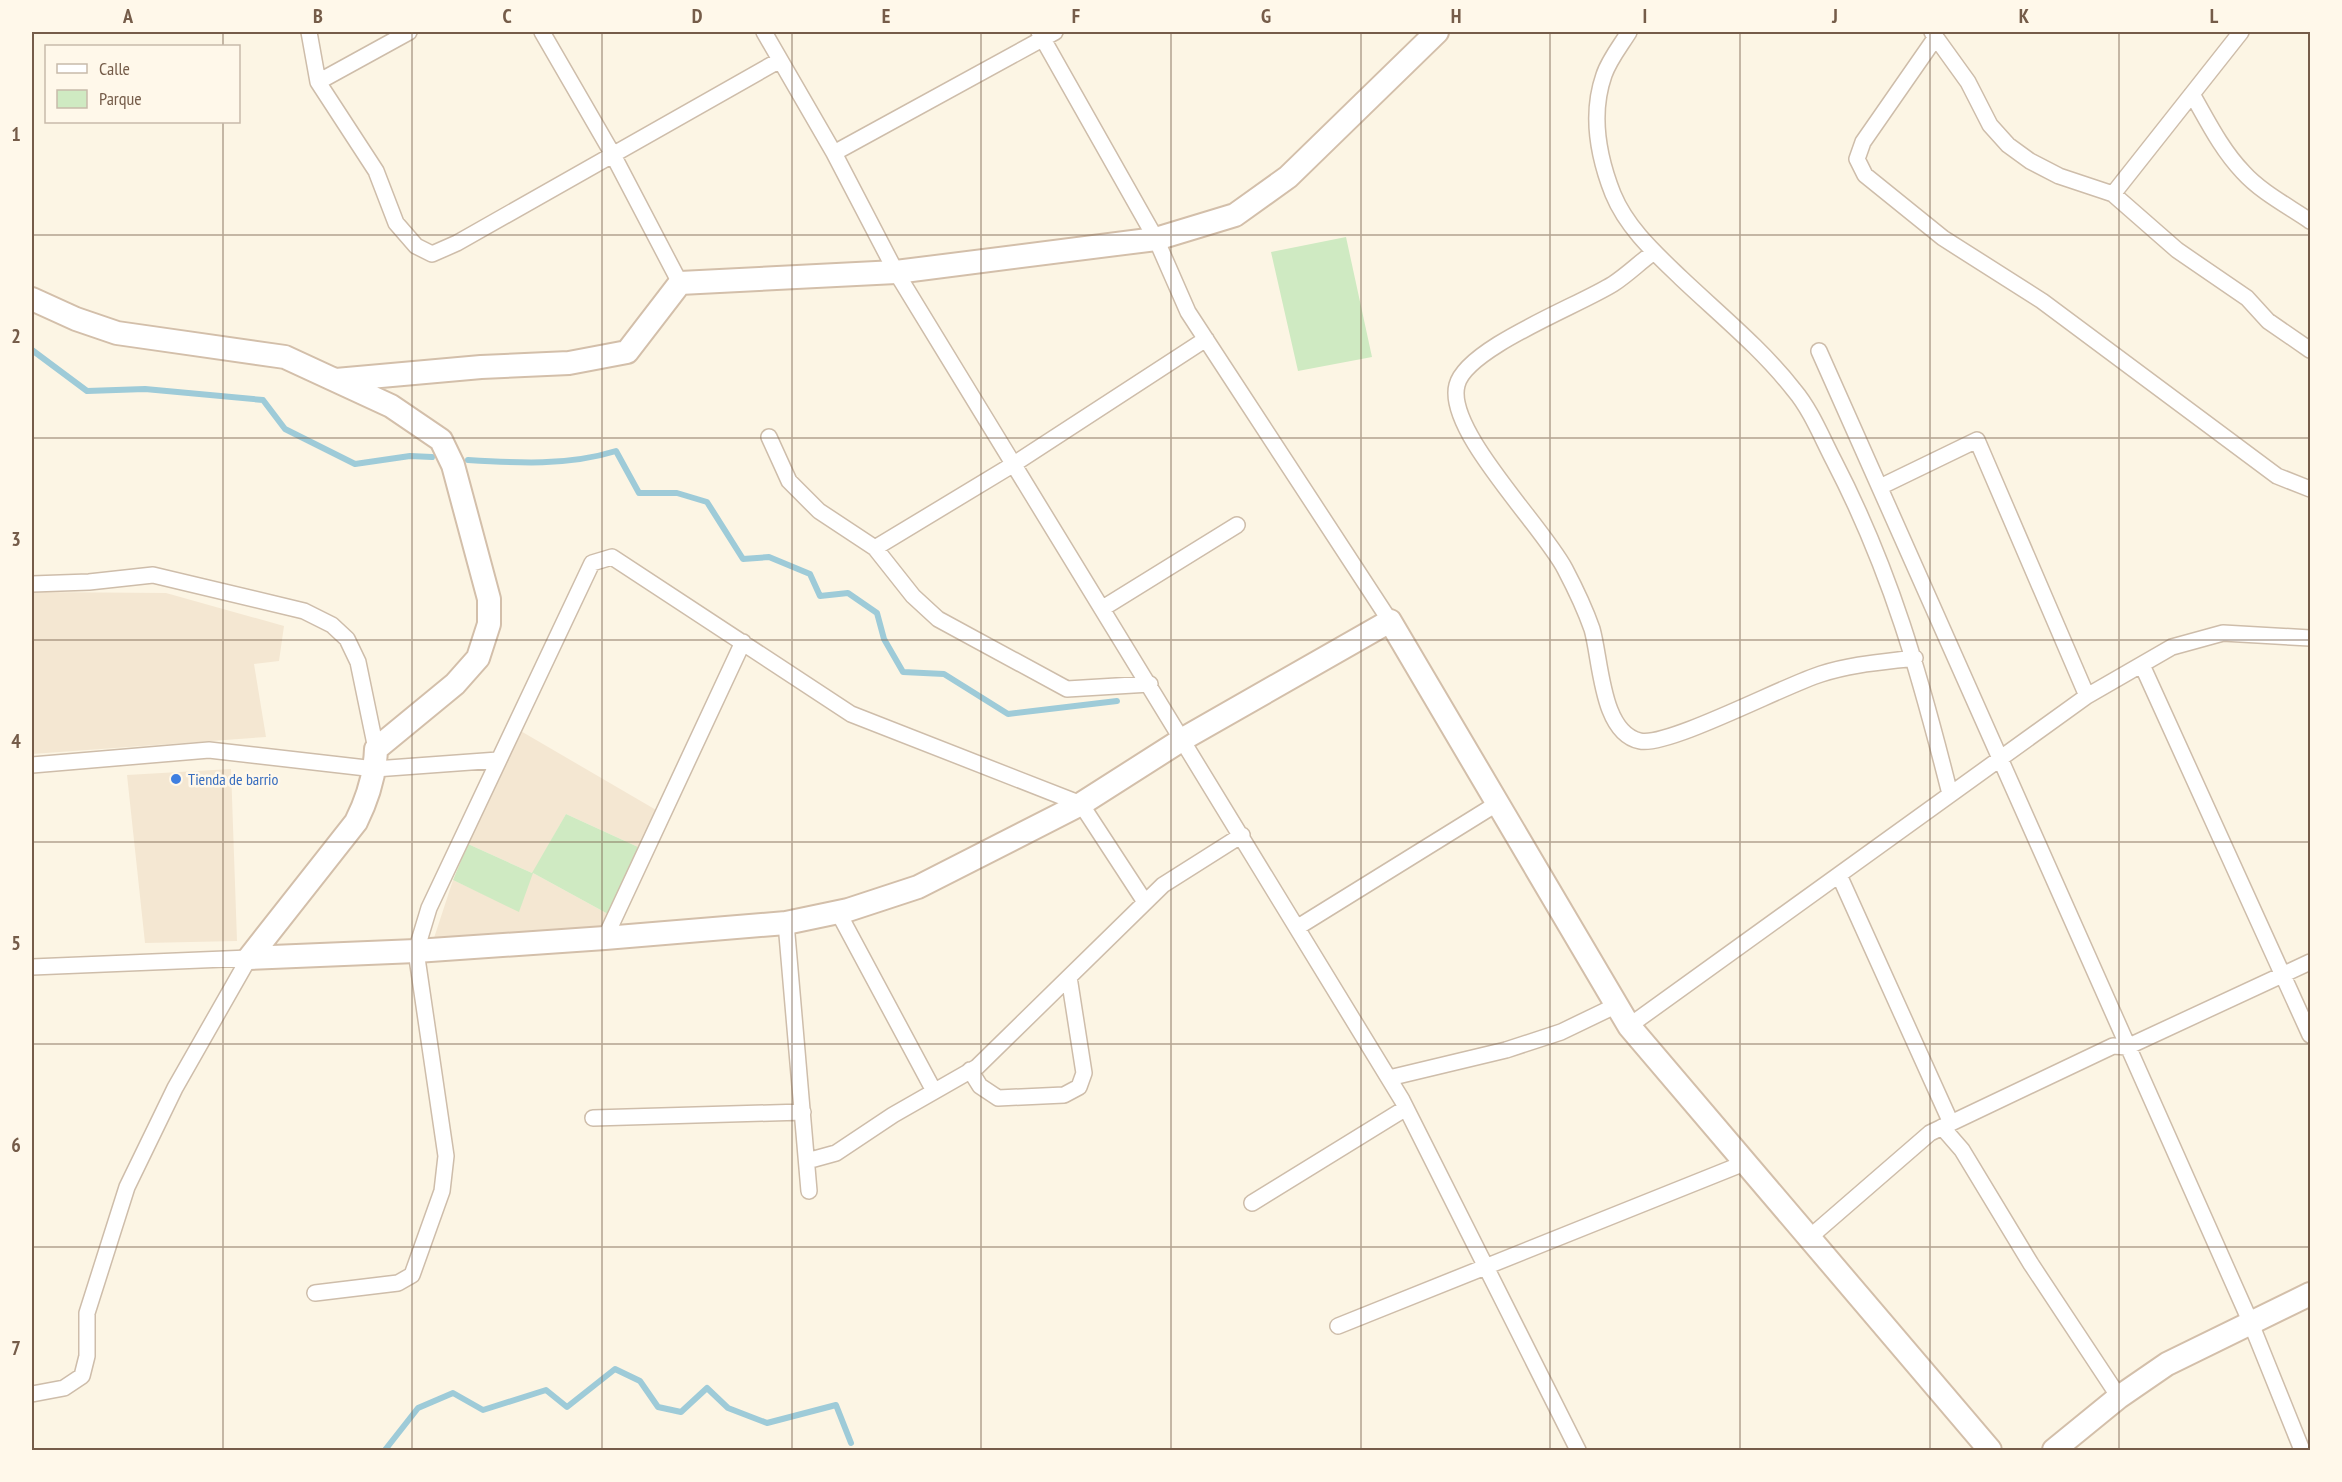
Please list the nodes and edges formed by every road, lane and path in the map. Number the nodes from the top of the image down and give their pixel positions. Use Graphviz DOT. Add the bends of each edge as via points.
graph roads {
  1 [pos="309,32"];
  2 [pos="409,32"];
  3 [pos="542,32"];
  4 [pos="764,32"];
  5 [pos="1437,32"];
  6 [pos="1629,32"];
  7 [pos="2241,32"];
  8 [pos="1045,34"];
  9 [pos="1934,34"];
  10 [pos="780,60"];
  11 [pos="318,82"];
  12 [pos="2192,94"];
  13 [pos="612,153"];
  14 [pos="834,153"];
  15 [pos="2113,194"];
  16 [pos="2310,220"];
  17 [pos="1156,239"];
  18 [pos="1654,252"];
  19 [pos="896,272"];
  20 [pos="680,283"];
  21 [pos="32,299"];
  22 [pos="1206,339"];
  23 [pos="2310,350"];
  24 [pos="1819,351"];
  25 [pos="336,381"];
  26 [pos="769,437"];
  27 [pos="1014,464"];
  28 [pos="1880,488"];
  29 [pos="2310,489"];
  30 [pos="1237,525"];
  31 [pos="875,548"];
  32 [pos="32,584"];
  33 [pos="1103,608"];
  34 [pos="1390,621"];
  35 [pos="2310,639"];
  36 [pos="743,642"];
  37 [pos="1915,658"];
  38 [pos="2142,665"];
  39 [pos="1150,684"];
  40 [pos="2087,696"];
  41 [pos="1183,739"];
  42 [pos="376,759"];
  43 [pos="498,760"];
  44 [pos="1998,760"];
  45 [pos="32,765"];
  46 [pos="1950,794"];
  47 [pos="1498,803"];
  48 [pos="1081,804"];
  49 [pos="1242,835"];
  50 [pos="1839,875"];
  51 [pos="1145,902"];
  52 [pos="838,912"];
  53 [pos="786,923"];
  54 [pos="1298,927"];
  55 [pos="605,938"];
  56 [pos="416,951"];
  57 [pos="249,958"];
  58 [pos="2310,962"];
  59 [pos="32,967"];
  60 [pos="2283,975"];
  61 [pos="1069,977"];
  62 [pos="1617,1005"];
  63 [pos="1629,1026"];
  64 [pos="2310,1035"];
  65 [pos="2127,1047"];
  66 [pos="970,1071"];
  67 [pos="1389,1078"];
  68 [pos="934,1092"];
  69 [pos="1406,1108"];
  70 [pos="803,1112"];
  71 [pos="593,1118"];
  72 [pos="1947,1125"];
  73 [pos="807,1161"];
  74 [pos="1747,1162"];
  75 [pos="809,1191"];
  76 [pos="1252,1203"];
  77 [pos="1810,1237"];
  78 [pos="1486,1269"];
  79 [pos="315,1293"];
  80 [pos="2310,1294"];
  81 [pos="2250,1322"];
  82 [pos="1338,1326"];
  83 [pos="32,1394"];
  84 [pos="2119,1397"];
  85 [pos="1578,1450"];
  86 [pos="1990,1450"];
  87 [pos="2054,1450"];
  88 [pos="2302,1450"];
  1 -- 11 [label="street"];
  2 -- 11 [label="street"];
  3 -- 13 [label="street"];
  4 -- 10 [label="street"];
  5 -- 17 [label="street" via="1288,177 1235,215"];
  6 -- 18 [label="street" via="1604,74 1597,104 1597,135 1614,197"];
  7 -- 12 [label="street"];
  8 -- 14 [label="street"];
  8 -- 17 [label="street"];
  9 -- 15 [label="street" via="1968,82 1990,125 2008,145 2060,176"];
  9 -- 29 [label="street" via="1863,142 1857,159 1865,175 1943,238 2042,301 2277,476"];
  10 -- 13 [label="street"];
  10 -- 14 [label="street"];
  11 -- 13 [label="street" via="376,171 396,223 416,246 432,254"];
  12 -- 15 [label="street"];
  12 -- 16 [label="street" via="2243,172"];
  13 -- 20 [label="street"];
  14 -- 19 [label="street"];
  15 -- 23 [label="street" via="2177,250 2247,298 2268,321"];
  17 -- 19 [label="street"];
  17 -- 22 [label="street" via="1188,312"];
  18 -- 37 [label="street" via="1796,391 1862,514"];
  18 -- 37 [label="street" via="1615,283 1473,360 1456,385 1456,402 1474,444 1544,535 1582,603 1606,696 1618,725 1640,741 1651,741 1693,728 1823,673"];
  19 -- 20 [label="street"];
  19 -- 27 [label="street"];
  20 -- 25 [label="street" via="627,352 569,363"];
  21 -- 25 [label="street" via="117,333 285,357"];
  22 -- 27 [label="street"];
  22 -- 34 [label="street"];
  24 -- 28 [label="street"];
  25 -- 42 [label="street" via="391,406 441,440 453,465 489,599 489,624 478,658"];
  26 -- 31 [label="street" via="789,481 819,511"];
  27 -- 31 [label="street"];
  27 -- 33 [label="street"];
  28 -- 40 [label="street" via="1977,440"];
  28 -- 44 [label="street"];
  30 -- 33 [label="street"];
  31 -- 39 [label="street" via="913,596 938,619 1067,689"];
  32 -- 42 [label="street" via="153,575 304,611 332,625 347,639 358,662"];
  33 -- 39 [label="street"];
  34 -- 41 [label="street"];
  34 -- 47 [label="street"];
  35 -- 38 [label="street" via="2223,633 2172,648"];
  36 -- 43 [label="street" via="612,557 592,562"];
  36 -- 48 [label="street" via="852,714"];
  36 -- 55 [label="street"];
  37 -- 46 [label="street"];
  38 -- 40 [label="street"];
  38 -- 60 [label="street"];
  39 -- 41 [label="street"];
  40 -- 44 [label="street"];
  41 -- 48 [label="street"];
  41 -- 49 [label="street"];
  42 -- 43 [label="street"];
  42 -- 45 [label="street" via="209,750"];
  42 -- 57 [label="street" via="366,802 356,822"];
  43 -- 56 [label="street" via="429,908"];
  44 -- 46 [label="street"];
  44 -- 65 [label="street"];
  46 -- 50 [label="street"];
  47 -- 54 [label="street"];
  47 -- 62 [label="street"];
  48 -- 51 [label="street"];
  48 -- 52 [label="street" via="918,887"];
  49 -- 51 [label="street" via="1163,885"];
  49 -- 54 [label="street"];
  50 -- 63 [label="street"];
  50 -- 72 [label="street"];
  51 -- 61 [label="street"];
  52 -- 53 [label="street"];
  52 -- 68 [label="street"];
  53 -- 55 [label="street"];
  53 -- 70 [label="street"];
  54 -- 67 [label="street"];
  55 -- 56 [label="street"];
  56 -- 57 [label="street"];
  56 -- 79 [label="street" via="446,1156 442,1191 412,1275 398,1283"];
  57 -- 59 [label="street"];
  57 -- 83 [label="street" via="175,1088 127,1187 87,1313 87,1356 82,1376 64,1388"];
  58 -- 60 [label="street"];
  60 -- 64 [label="street"];
  60 -- 65 [label="street"];
  61 -- 66 [label="street"];
  61 -- 66 [label="street" via="1084,1073 1079,1087 1064,1095 998,1098 980,1086"];
  62 -- 63 [label="street"];
  62 -- 67 [label="street" via="1561,1032 1506,1050"];
  63 -- 74 [label="street"];
  65 -- 72 [label="street" via="2113,1046"];
  65 -- 81 [label="street"];
  66 -- 68 [label="street"];
  67 -- 69 [label="street"];
  68 -- 73 [label="street" via="836,1153"];
  69 -- 76 [label="street"];
  69 -- 78 [label="street"];
  70 -- 71 [label="street"];
  70 -- 73 [label="street"];
  72 -- 77 [label="street" via="1899,1157"];
  72 -- 84 [label="street" via="2031,1264"];
  73 -- 75 [label="street"];
  74 -- 77 [label="street"];
  74 -- 78 [label="street"];
  77 -- 86 [label="street"];
  78 -- 82 [label="street"];
  78 -- 85 [label="street"];
  80 -- 81 [label="street"];
  81 -- 84 [label="street" via="2167,1364"];
  81 -- 88 [label="street"];
  84 -- 87 [label="street"];
}
